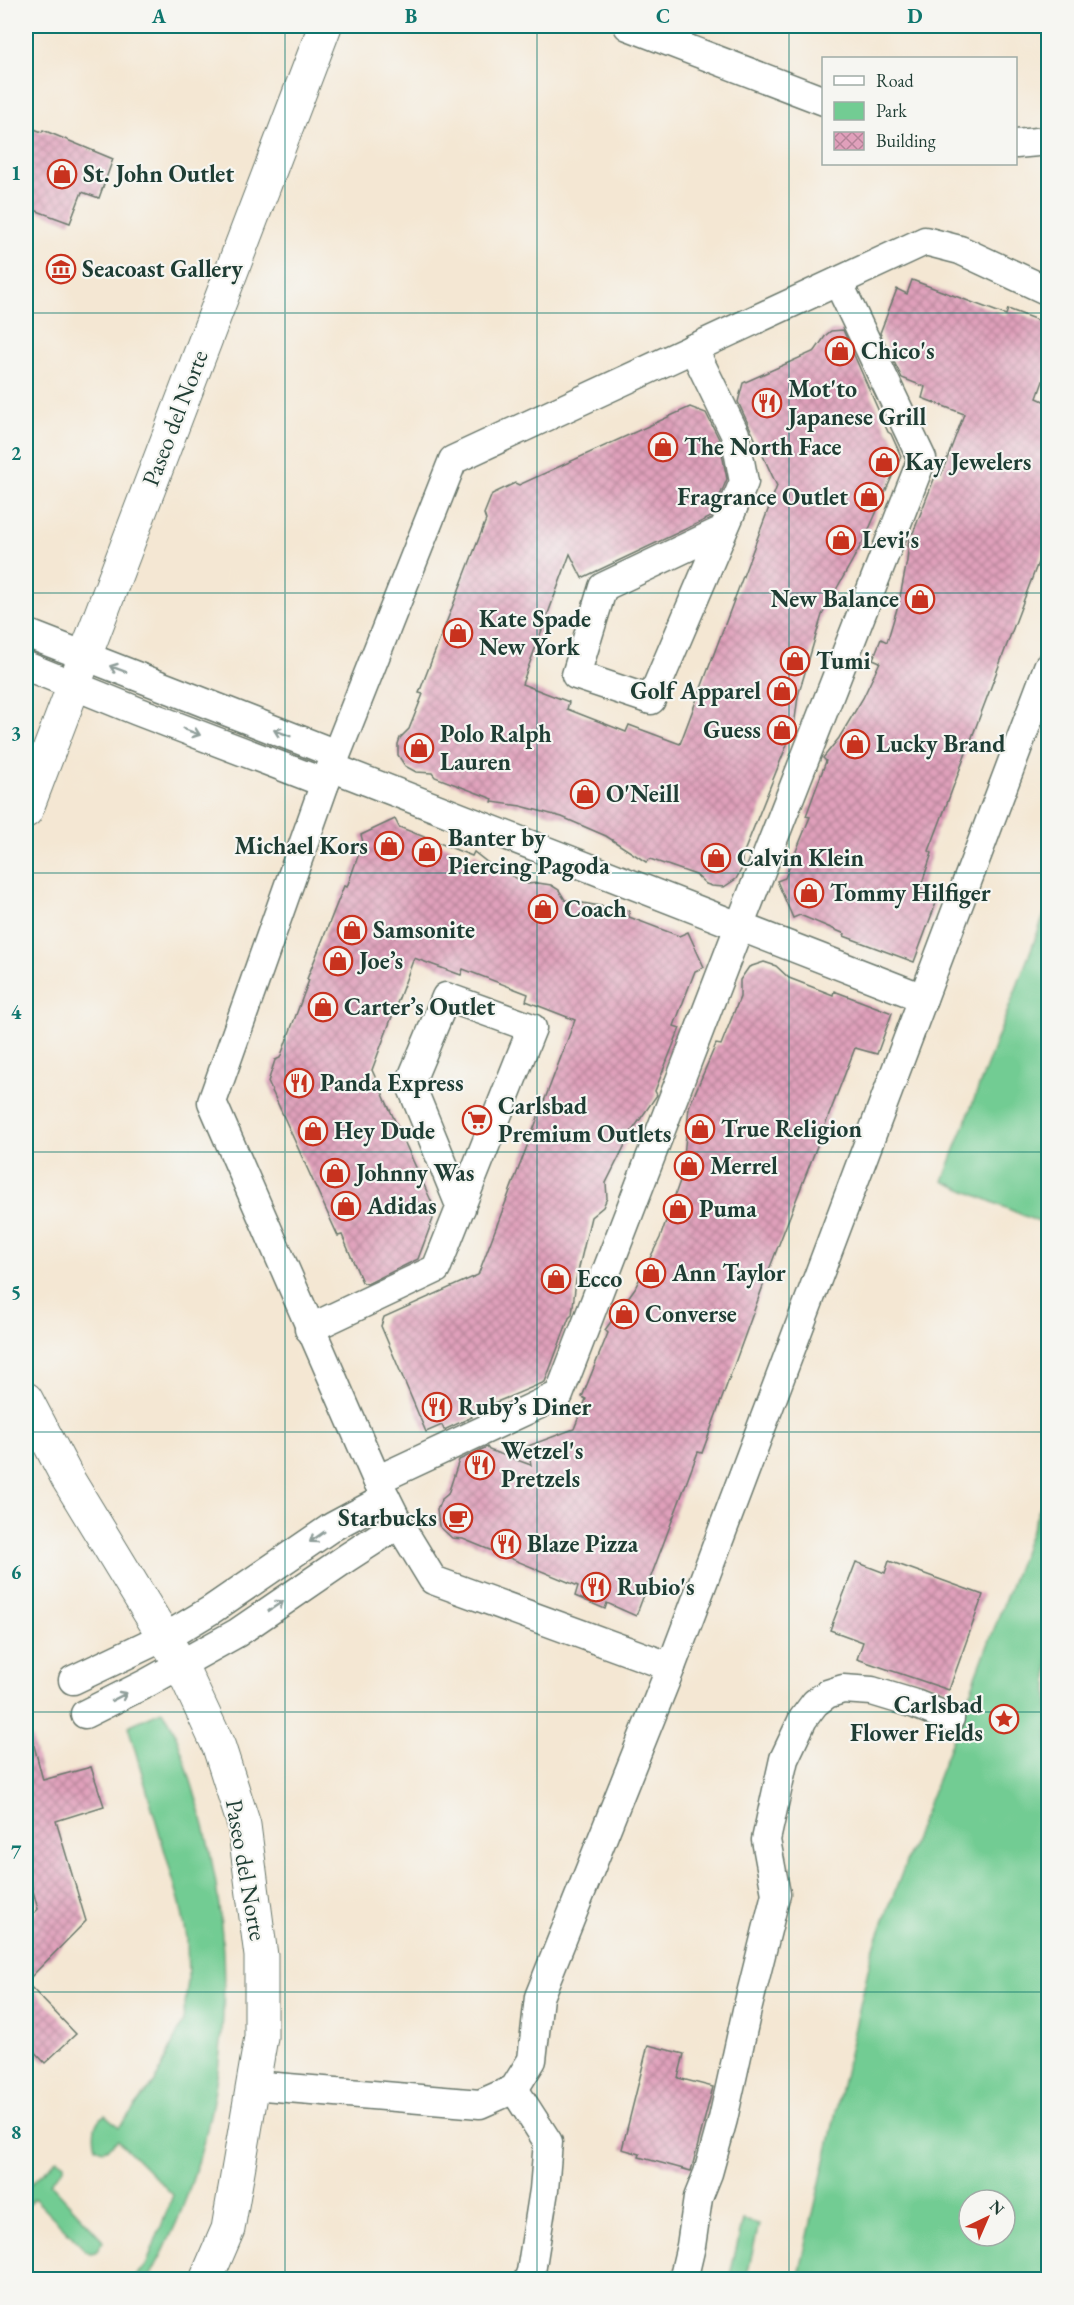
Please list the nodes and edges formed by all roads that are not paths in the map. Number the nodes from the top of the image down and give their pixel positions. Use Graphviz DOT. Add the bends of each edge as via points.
graph roads {
  1 [pos="325,26"];
  2 [pos="628,26"];
  3 [pos="676,35"];
  4 [pos="822,100"];
  5 [pos="1048,141"];
  6 [pos="1017,144"];
  7 [pos="838,282"];
  8 [pos="1048,291"];
  9 [pos="693,348"];
  10 [pos="723,530"];
  11 [pos="26,633"];
  12 [pos="26,666"];
  13 [pos="1048,667"];
  14 [pos="79,671"];
  15 [pos="331,768"];
  16 [pos="26,811"];
  17 [pos="739,927"];
  18 [pos="923,998"];
  19 [pos="461,1208"];
  20 [pos="309,1329"];
  21 [pos="26,1399"];
  22 [pos="381,1489"];
  23 [pos="399,1524"];
  24 [pos="172,1650"];
  25 [pos="671,1667"];
  26 [pos="73,1680"];
  27 [pos="85,1714"];
  28 [pos="950,1718"];
  29 [pos="252,2085"];
  30 [pos="514,2090"];
  31 [pos="207,2280"];
  32 [pos="528,2280"];
  33 [pos="683,2280"];
  1 -- 14 [label="main road, Paseo del Norte"];
  2 -- 3 [label="street"];
  3 -- 4 [label="street"];
  5 -- 6 [label="street"];
  7 -- 8 [label="street" via="925,241 960,250"];
  7 -- 9 [label="street"];
  7 -- 17 [label="street" via="922,459"];
  9 -- 10 [label="street" via="735,434 744,482"];
  9 -- 15 [label="street" via="453,460"];
  10 -- 10 [label="street" via="651,700 576,675 603,587"];
  11 -- 14 [label="street"];
  12 -- 14 [label="street"];
  13 -- 18 [label="street"];
  14 -- 15 [label="street"];
  14 -- 16 [label="main road, Paseo del Norte"];
  15 -- 17 [label="street"];
  15 -- 20 [label="street" via="212,1102"];
  17 -- 18 [label="street"];
  17 -- 22 [label="street" via="559,1395"];
  18 -- 25 [label="street"];
  19 -- 19 [label="street" via="532,1028 446,997 410,1083"];
  19 -- 20 [label="street" via="436,1269"];
  20 -- 22 [label="street"];
  21 -- 24 [label="main road, Paseo del Norte" via="68,1479"];
  22 -- 23 [label="street"];
  22 -- 24 [label="street, one-way" via="211,1610"];
  24 -- 23 [label="street, one-way" via="237,1633"];
  23 -- 25 [label="street" via="433,1580"];
  24 -- 26 [label="street"];
  27 -- 24 [label="street, one-way" via="147,1683"];
  24 -- 29 [label="main road, Paseo del Norte" via="219,1747 243,1825 261,1956 261,2037"];
  25 -- 30 [label="street" via="539,1997 532,2060"];
  28 -- 33 [label="street" via="872,1692 843,1689 828,1694 803,1719 784,1759 766,1840 776,1894 723,2119 698,2198"];
  29 -- 30 [label="street" via="480,2104"];
  29 -- 31 [label="main road, Paseo del Norte" via="228,2229"];
  30 -- 32 [label="street" via="548,2142"];
}
